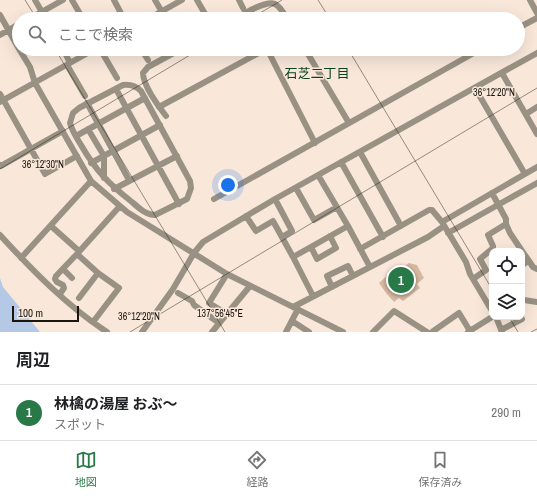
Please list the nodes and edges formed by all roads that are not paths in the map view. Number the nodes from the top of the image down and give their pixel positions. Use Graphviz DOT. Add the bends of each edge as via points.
graph roads {
  1 [pos="35,0"];
  2 [pos="63,0"];
  3 [pos="72,0"];
  4 [pos="114,0"];
  5 [pos="155,0"];
  6 [pos="182,0"];
  7 [pos="197,0"];
  8 [pos="239,0"];
  9 [pos="530,0"];
  10 [pos="244,10"];
  11 [pos="162,11"];
  12 [pos="42,12"];
  13 [pos="79,12"];
  14 [pos="120,12"];
  15 [pos="204,12"];
  16 [pos="282,12"];
  17 [pos="537,12"];
  18 [pos="0,15"];
  19 [pos="537,18"];
  20 [pos="525,24"];
  21 [pos="12,28"];
  22 [pos="8,30"];
  23 [pos="0,35"];
  24 [pos="12,37"];
  25 [pos="537,53"];
  26 [pos="23,56"];
  27 [pos="65,56"];
  28 [pos="82,56"];
  29 [pos="104,56"];
  30 [pos="145,56"];
  31 [pos="168,56"];
  32 [pos="253,56"];
  33 [pos="270,56"];
  34 [pos="309,56"];
  35 [pos="469,56"];
  36 [pos="148,60"];
  37 [pos="68,64"];
  38 [pos="502,73"];
  39 [pos="117,78"];
  40 [pos="35,83"];
  41 [pos="475,88"];
  42 [pos="116,89"];
  43 [pos="85,96"];
  44 [pos="145,98"];
  45 [pos="1,99"];
  46 [pos="87,104"];
  47 [pos="159,107"];
  48 [pos="537,107"];
  49 [pos="126,108"];
  50 [pos="526,114"];
  51 [pos="166,116"];
  52 [pos="349,123"];
  53 [pos="98,124"];
  54 [pos="160,125"];
  55 [pos="88,129"];
  56 [pos="63,131"];
  57 [pos="537,134"];
  58 [pos="141,135"];
  59 [pos="76,136"];
  60 [pos="315,142"];
  61 [pos="31,148"];
  62 [pos="113,151"];
  63 [pos="360,152"];
  64 [pos="77,156"];
  65 [pos="104,156"];
  66 [pos="176,156"];
  67 [pos="341,162"];
  68 [pos="92,163"];
  69 [pos="0,165"];
  70 [pos="158,165"];
  71 [pos="537,167"];
  72 [pos="524,174"];
  73 [pos="318,175"];
  74 [pos="104,178"];
  75 [pos="129,180"];
  76 [pos="91,181"];
  77 [pos="537,182"];
  78 [pos="296,188"];
  79 [pos="114,189"];
  80 [pos="492,193"];
  81 [pos="214,199"];
  82 [pos="275,199"];
  83 [pos="179,204"];
  84 [pos="498,205"];
  85 [pos="120,206"];
  86 [pos="337,208"];
  87 [pos="246,216"];
  88 [pos="443,224"];
  89 [pos="506,224"];
  90 [pos="51,226"];
  91 [pos="348,226"];
  92 [pos="401,226"];
  93 [pos="448,233"];
  94 [pos="0,235"];
  95 [pos="330,236"];
  96 [pos="282,237"];
  97 [pos="383,237"];
  98 [pos="310,247"];
  99 [pos="520,248"];
  100 [pos="360,249"];
  101 [pos="78,252"];
  102 [pos="194,253"];
  103 [pos="525,255"];
  104 [pos="293,256"];
  105 [pos="21,258"];
  106 [pos="529,261"];
  107 [pos="525,263"];
  108 [pos="370,267"];
  109 [pos="63,269"];
  110 [pos="537,269"];
  111 [pos="98,273"];
  112 [pos="227,274"];
  113 [pos="353,276"];
  114 [pos="72,278"];
  115 [pos="473,279"];
  116 [pos="250,286"];
  117 [pos="332,287"];
  118 [pos="178,293"];
  119 [pos="60,294"];
  120 [pos="313,296"];
  121 [pos="79,298"];
  122 [pos="525,300"];
  123 [pos="537,302"];
  124 [pos="489,306"];
  125 [pos="296,308"];
  126 [pos="227,314"];
  127 [pos="489,319"];
  128 [pos="497,320"];
  129 [pos="520,320"];
  130 [pos="292,321"];
  131 [pos="93,322"];
  132 [pos="218,323"];
  133 [pos="469,331"];
  134 [pos="501,331"];
  135 [pos="107,332"];
  136 [pos="142,332"];
  137 [pos="212,332"];
  138 [pos="286,332"];
  139 [pos="309,332"];
  140 [pos="344,332"];
  141 [pos="373,332"];
  142 [pos="427,332"];
  143 [pos="432,332"];
  1 -- 12 [label="street"];
  2 -- 12 [label="street"];
  3 -- 13 [label="street"];
  4 -- 14 [label="street"];
  5 -- 11 [label="street"];
  6 -- 11 [label="street"];
  7 -- 15 [label="street"];
  8 -- 10 [label="street"];
  9 -- 17 [label="street"];
  10 -- 16 [label="street" via="275,3"];
  18 -- 22 [label="street"];
  19 -- 20 [label="street"];
  21 -- 22 [label="street"];
  22 -- 23 [label="street"];
  22 -- 24 [label="street"];
  25 -- 38 [label="street"];
  26 -- 40 [label="street"];
  27 -- 37 [label="street"];
  28 -- 37 [label="street"];
  29 -- 39 [label="street"];
  30 -- 36 [label="street"];
  31 -- 47 [label="street" via="148,67 143,73 145,82"];
  32 -- 47 [label="street"];
  33 -- 60 [label="street"];
  34 -- 52 [label="street"];
  35 -- 52 [label="street"];
  37 -- 40 [label="street"];
  37 -- 43 [label="street"];
  38 -- 41 [label="street"];
  38 -- 50 [label="street"];
  40 -- 45 [label="street"];
  40 -- 56 [label="street"];
  41 -- 63 [label="street"];
  41 -- 72 [label="street"];
  42 -- 44 [label="street" via="123,85 132,85 139,89"];
  42 -- 46 [label="street"];
  42 -- 49 [label="street"];
  44 -- 49 [label="street"];
  44 -- 54 [label="street"];
  45 -- 61 [label="street"];
  46 -- 53 [label="street"];
  46 -- 59 [label="street" via="70,118 71,128"];
  47 -- 51 [label="street"];
  48 -- 50 [label="street"];
  49 -- 53 [label="street"];
  49 -- 58 [label="street"];
  50 -- 57 [label="street"];
  52 -- 60 [label="street"];
  53 -- 55 [label="street"];
  53 -- 62 [label="street"];
  54 -- 58 [label="street"];
  54 -- 66 [label="street"];
  55 -- 59 [label="street"];
  55 -- 65 [label="street"];
  56 -- 61 [label="street"];
  56 -- 64 [label="street"];
  58 -- 62 [label="street"];
  58 -- 70 [label="street"];
  59 -- 68 [label="street"];
  60 -- 81 [label="street"];
  61 -- 64 [label="street" via="45,174"];
  61 -- 69 [label="street"];
  62 -- 65 [label="street"];
  62 -- 75 [label="street"];
  63 -- 67 [label="street"];
  63 -- 92 [label="street"];
  64 -- 76 [label="street"];
  65 -- 68 [label="street"];
  65 -- 74 [label="street"];
  66 -- 70 [label="street"];
  66 -- 83 [label="street" via="190,181 191,188 187,199"];
  67 -- 73 [label="street"];
  67 -- 97 [label="street"];
  68 -- 74 [label="street"];
  70 -- 75 [label="street"];
  70 -- 83 [label="street"];
  71 -- 72 [label="street"];
  72 -- 80 [label="street"];
  73 -- 78 [label="street"];
  73 -- 86 [label="street"];
  74 -- 79 [label="street"];
  75 -- 79 [label="street"];
  76 -- 85 [label="street"];
  76 -- 90 [label="street"];
  77 -- 84 [label="street"];
  78 -- 82 [label="street"];
  78 -- 86 [label="street" via="314,220"];
  79 -- 83 [label="street" via="150,215 156,216"];
  80 -- 84 [label="street"];
  80 -- 88 [label="street"];
  82 -- 87 [label="street"];
  82 -- 96 [label="street" via="292,231"];
  84 -- 89 [label="street"];
  84 -- 93 [label="street"];
  85 -- 101 [label="street"];
  85 -- 102 [label="street"];
  86 -- 91 [label="street"];
  87 -- 96 [label="street" via="256,231 273,221"];
  87 -- 102 [label="street" via="203,242"];
  88 -- 92 [label="street" via="432,210 429,210"];
  88 -- 93 [label="street"];
  88 -- 108 [label="street" via="428,237"];
  89 -- 99 [label="street"];
  89 -- 115 [label="street" via="488,235 493,248 480,259 486,270"];
  90 -- 101 [label="street"];
  90 -- 105 [label="street"];
  91 -- 95 [label="street"];
  91 -- 100 [label="street"];
  92 -- 97 [label="street"];
  93 -- 115 [label="street"];
  94 -- 105 [label="street"];
  95 -- 98 [label="street"];
  95 -- 98 [label="street" via="336,248 317,258"];
  96 -- 104 [label="street"];
  97 -- 100 [label="street"];
  98 -- 104 [label="street"];
  100 -- 108 [label="street"];
  101 -- 109 [label="street"];
  101 -- 111 [label="street"];
  102 -- 112 [label="street"];
  102 -- 136 [label="street" via="173,289"];
  103 -- 106 [label="street"];
  104 -- 120 [label="street"];
  105 -- 119 [label="street"];
  106 -- 107 [label="street"];
  106 -- 110 [label="street"];
  108 -- 113 [label="street"];
  109 -- 114 [label="street"];
  109 -- 119 [label="street" via="55,279 64,288"];
  111 -- 121 [label="street"];
  111 -- 131 [label="street" via="119,288"];
  112 -- 116 [label="street"];
  112 -- 126 [label="street" via="209,303"];
  113 -- 117 [label="street"];
  113 -- 117 [label="street" via="348,266 327,276"];
  115 -- 124 [label="street"];
  116 -- 125 [label="street"];
  116 -- 126 [label="street"];
  117 -- 120 [label="street"];
  118 -- 132 [label="street"];
  119 -- 131 [label="street"];
  120 -- 125 [label="street"];
  122 -- 123 [label="street"];
  125 -- 130 [label="street"];
  125 -- 140 [label="street"];
  126 -- 132 [label="street"];
  127 -- 133 [label="street"];
  128 -- 134 [label="street"];
  129 -- 134 [label="street"];
  130 -- 138 [label="street"];
  130 -- 139 [label="street"];
  131 -- 135 [label="street"];
  132 -- 137 [label="street"];
  133 -- 143 [label="street" via="459,313"];
  141 -- 142 [label="street" via="394,311"];
}
